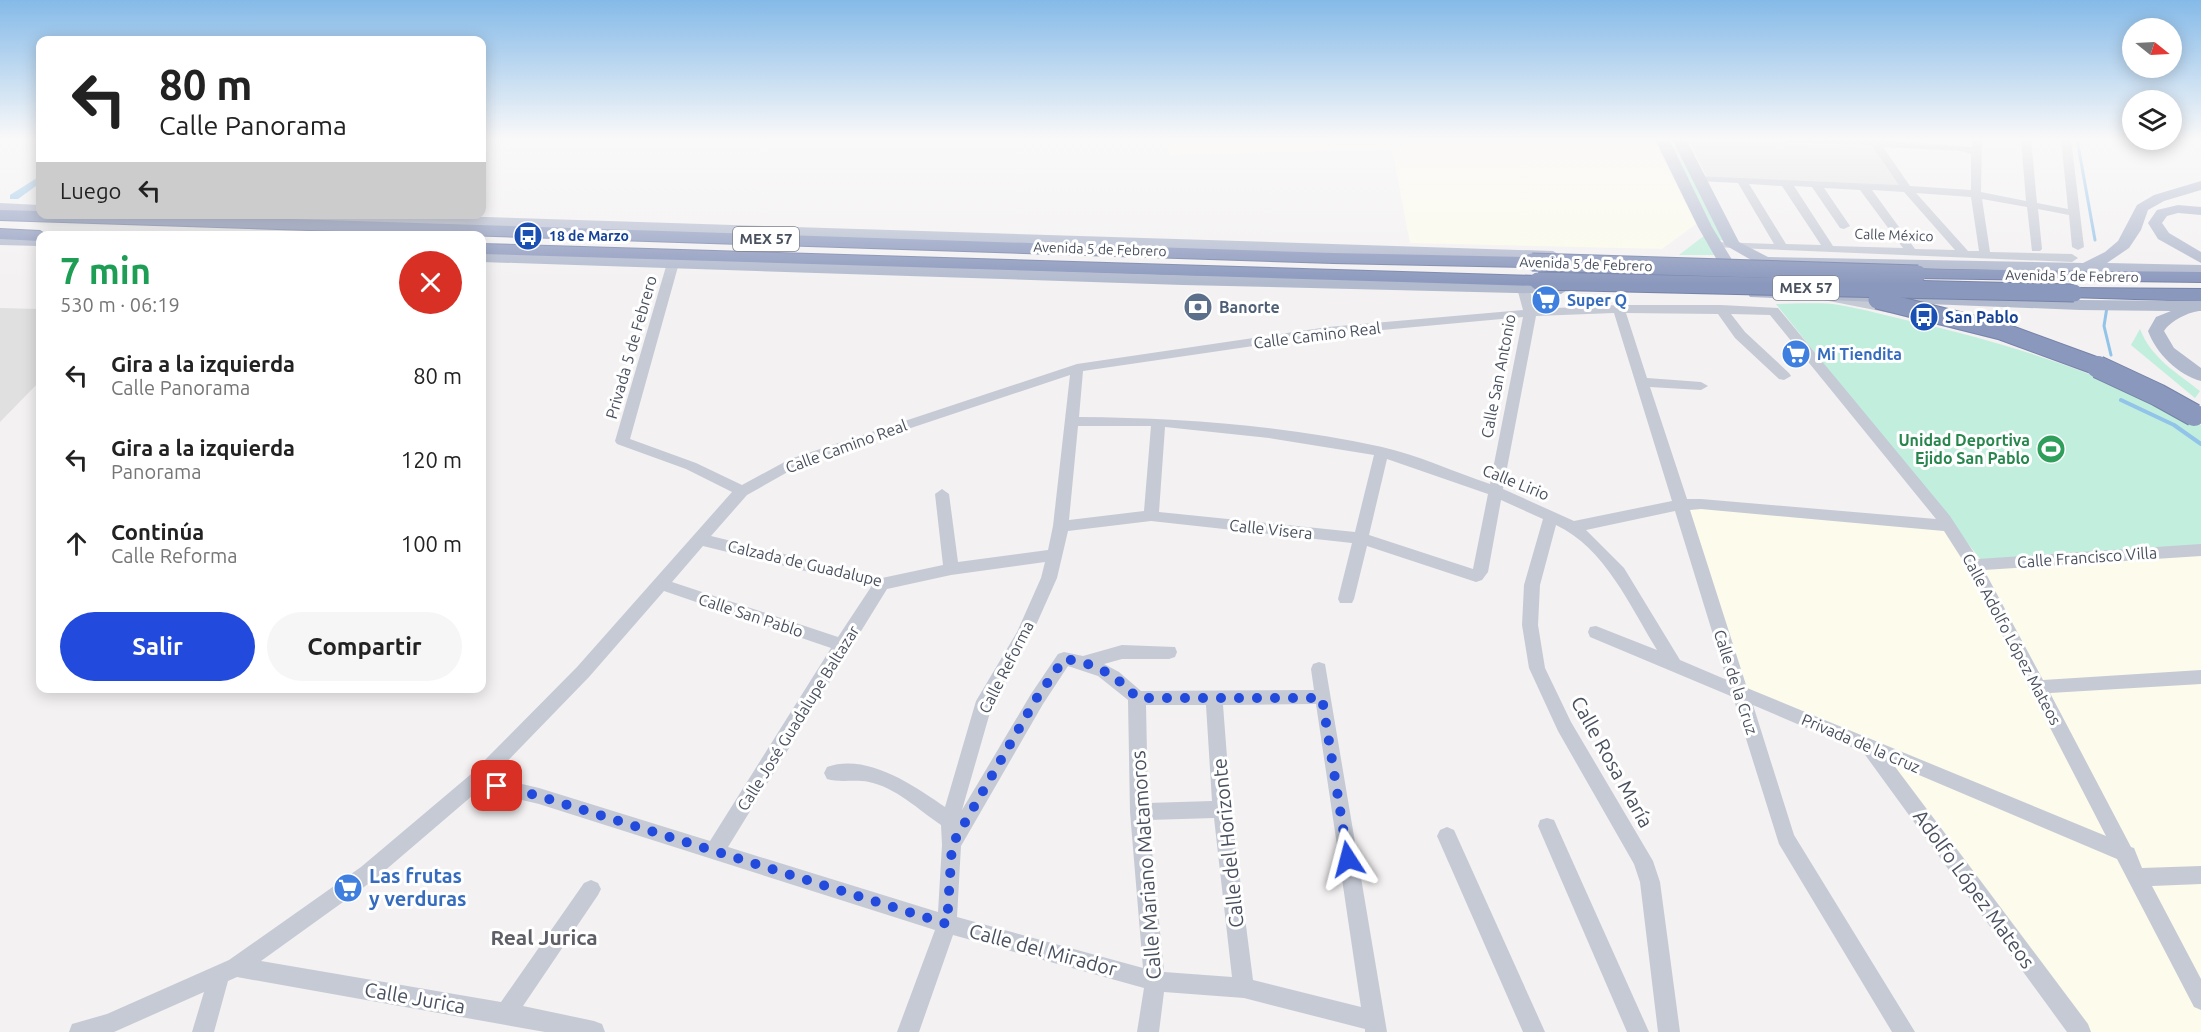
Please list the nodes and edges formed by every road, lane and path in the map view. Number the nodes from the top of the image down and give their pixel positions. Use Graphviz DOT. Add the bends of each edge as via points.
graph roads {
  1 [pos="1686,187"];
  2 [pos="1703,187"];
  3 [pos="1745,187"];
  4 [pos="1789,187"];
  5 [pos="1818,187"];
  6 [pos="1864,187"];
  7 [pos="1880,187"];
  8 [pos="1976,187"];
  9 [pos="2030,187"];
  10 [pos="2071,187"];
  11 [pos="2194,187"];
  12 [pos="1907,189"];
  13 [pos="1976,193"];
  14 [pos="2031,204"];
  15 [pos="0,207"];
  16 [pos="36,209"];
  17 [pos="2201,211"];
  18 [pos="2074,213"];
  19 [pos="0,215"];
  20 [pos="36,216"];
  21 [pos="127,219"];
  22 [pos="440,219"];
  23 [pos="1844,226"];
  24 [pos="0,234"];
  25 [pos="36,236"];
  26 [pos="900,236"];
  27 [pos="0,240"];
  28 [pos="36,242"];
  29 [pos="1715,245"];
  30 [pos="1733,245"];
  31 [pos="981,246"];
  32 [pos="1275,247"];
  33 [pos="486,249"];
  34 [pos="1828,249"];
  35 [pos="2036,249"];
  36 [pos="1911,251"];
  37 [pos="1191,252"];
  38 [pos="1964,252"];
  39 [pos="1774,253"];
  40 [pos="1985,254"];
  41 [pos="486,257"];
  42 [pos="2201,258"];
  43 [pos="1725,260"];
  44 [pos="672,263"];
  45 [pos="954,264"];
  46 [pos="2084,268"];
  47 [pos="2201,270"];
  48 [pos="1236,272"];
  49 [pos="1038,275"];
  50 [pos="2201,277"];
  51 [pos="1183,280"];
  52 [pos="1530,285"];
  53 [pos="1824,293"];
  54 [pos="1744,294"];
  55 [pos="2201,295"];
  56 [pos="2201,307"];
  57 [pos="1619,309"];
  58 [pos="1721,309"];
  59 [pos="1774,310"];
  60 [pos="1530,313"];
  61 [pos="1077,368"];
  62 [pos="1784,376"];
  63 [pos="2201,376"];
  64 [pos="1642,382"];
  65 [pos="1701,386"];
  66 [pos="2198,417"];
  67 [pos="1071,421"];
  68 [pos="1158,422"];
  69 [pos="1382,453"];
  70 [pos="742,491"];
  71 [pos="1495,491"];
  72 [pos="942,494"];
  73 [pos="1679,506"];
  74 [pos="1151,516"];
  75 [pos="1551,516"];
  76 [pos="1061,526"];
  77 [pos="1949,526"];
  78 [pos="1573,527"];
  79 [pos="699,538"];
  80 [pos="1360,538"];
  81 [pos="2201,550"];
  82 [pos="1054,555"];
  83 [pos="1974,566"];
  84 [pos="951,569"];
  85 [pos="1476,576"];
  86 [pos="661,584"];
  87 [pos="882,584"];
  88 [pos="1346,598"];
  89 [pos="1596,632"];
  90 [pos="842,645"];
  91 [pos="1169,652"];
  92 [pos="1085,662"];
  93 [pos="1673,663"];
  94 [pos="1319,669"];
  95 [pos="2201,677"];
  96 [pos="2037,687"];
  97 [pos="1739,691"];
  98 [pos="1214,697"];
  99 [pos="1137,698"];
  100 [pos="1322,698"];
  101 [pos="1869,746"];
  102 [pos="833,773"];
  103 [pos="476,781"];
  104 [pos="1222,809"];
  105 [pos="1139,812"];
  106 [pos="950,821"];
  107 [pos="1547,826"];
  108 [pos="1448,836"];
  109 [pos="952,845"];
  110 [pos="714,852"];
  111 [pos="2127,854"];
  112 [pos="2201,874"];
  113 [pos="2138,877"];
  114 [pos="591,889"];
  115 [pos="947,924"];
  116 [pos="227,972"];
  117 [pos="1155,981"];
  118 [pos="1244,988"];
  119 [pos="2201,1000"];
  120 [pos="506,1013"];
  121 [pos="1375,1027"];
  122 [pos="80,1032"];
  123 [pos="203,1032"];
  124 [pos="594,1032"];
  125 [pos="908,1032"];
  126 [pos="1148,1032"];
  127 [pos="1534,1032"];
  128 [pos="1638,1032"];
  129 [pos="1669,1032"];
  130 [pos="1904,1032"];
  131 [pos="2080,1032"];
  1 -- 29 [label="main road"];
  2 -- 30 [label="main road"];
  3 -- 39 [label="street"];
  4 -- 34 [label="street"];
  5 -- 23 [label="street"];
  6 -- 36 [label="street"];
  7 -- 12 [label="street"];
  8 -- 13 [label="street"];
  9 -- 14 [label="street"];
  10 -- 18 [label="street"];
  11 -- 46 [label="main road" via="2142,208 2132,236 2122,249"];
  12 -- 13 [label="street"];
  12 -- 38 [label="street"];
  13 -- 14 [label="street"];
  13 -- 40 [label="street"];
  14 -- 18 [label="street"];
  14 -- 35 [label="street"];
  15 -- 16 [label="main road"];
  17 -- 42 [label="main road" via="2178,209 2162,213 2155,223 2163,236"];
  18 -- 40 [label="street, Calle México" via="2075,252"];
  19 -- 20 [label="highway, Avenida 5 de Febrero / MEX 57"];
  21 -- 31 [label="highway, Avenida 5 de Febrero / MEX 57"];
  22 -- 26 [label="main road, Avenida 5 de Febrero"];
  24 -- 25 [label="highway"];
  26 -- 31 [label="highway"];
  26 -- 32 [label="main road, Avenida 5 de Febrero"];
  27 -- 28 [label="main road"];
  29 -- 30 [label="street"];
  29 -- 43 [label="main road"];
  30 -- 39 [label="main road"];
  31 -- 37 [label="highway, Avenida 5 de Febrero / MEX 57"];
  32 -- 37 [label="highway"];
  32 -- 43 [label="main road, Avenida 5 de Febrero"];
  33 -- 45 [label="highway, Avenida 5 de Febrero / MEX 57"];
  34 -- 36 [label="street, Calle México"];
  34 -- 39 [label="street, Calle México"];
  36 -- 38 [label="street, Calle México"];
  37 -- 50 [label="highway, Avenida 5 de Febrero / MEX 57, bridge"];
  38 -- 40 [label="street, Calle México"];
  39 -- 43 [label="main road, Avenida 5 de Febrero"];
  39 -- 46 [label="main road, Avenida 5 de Febrero"];
  41 -- 44 [label="main road, Avenida 5 de Febrero"];
  43 -- 54 [label="main road"];
  44 -- 49 [label="main road, Avenida 5 de Febrero"];
  44 -- 70 [label="street, Privada 5 de Febrero" via="622,441 691,466"];
  45 -- 48 [label="highway, Avenida 5 de Febrero / MEX 57"];
  45 -- 49 [label="highway"];
  46 -- 47 [label="main road, Avenida 5 de Febrero"];
  48 -- 51 [label="highway"];
  48 -- 52 [label="highway, Avenida 5 de Febrero / MEX 57"];
  49 -- 51 [label="main road, Avenida 5 de Febrero"];
  51 -- 52 [label="main road, Avenida 5 de Febrero"];
  52 -- 53 [label="highway, Avenida 5 de Febrero / MEX 57, bridge"];
  52 -- 54 [label="main road, Avenida 5 de Febrero"];
  52 -- 60 [label="street, Calle San Antonio"];
  53 -- 54 [label="main road, Avenida 5 de Febrero"];
  53 -- 55 [label="highway, Avenida 5 de Febrero / MEX 57, bridge"];
  53 -- 56 [label="main road, Avenida 5 de Febrero"];
  53 -- 66 [label="highway, bridge" via="1914,307 2005,333 2095,365"];
  56 -- 63 [label="main road" via="2162,320 2156,331 2160,344"];
  57 -- 58 [label="street, Calle Camino Real"];
  57 -- 60 [label="street, Calle Camino Real"];
  57 -- 64 [label="street, Calle de la Cruz"];
  58 -- 59 [label="street, Calle Camino Real"];
  58 -- 62 [label="street" via="1740,335"];
  59 -- 77 [label="street, Calle Adolfo López Mateos"];
  60 -- 61 [label="street, Calle Camino Real" via="1328,331"];
  60 -- 71 [label="street, Calle San Antonio"];
  61 -- 67 [label="street, Calle Reforma"];
  61 -- 70 [label="street, Calle Camino Real" via="795,462"];
  64 -- 65 [label="street"];
  64 -- 73 [label="street, Calle de la Cruz"];
  67 -- 68 [label="street, Calle Lirio"];
  67 -- 76 [label="street, Calle Reforma"];
  68 -- 69 [label="street, Calle Lirio" via="1269,433"];
  68 -- 74 [label="street"];
  69 -- 71 [label="street, Calle Lirio"];
  69 -- 80 [label="street"];
  70 -- 79 [label="street, Calle Camino Real"];
  71 -- 75 [label="street, Calle Lirio"];
  71 -- 85 [label="street, Calle San Antonio" via="1480,572"];
  72 -- 84 [label="street"];
  73 -- 77 [label="street" via="1701,504"];
  73 -- 78 [label="street"];
  73 -- 97 [label="street, Calle de la Cruz"];
  74 -- 76 [label="street, Calle Visera"];
  74 -- 80 [label="street, Calle Visera"];
  75 -- 78 [label="street, Calle Lirio"];
  75 -- 129 [label="street, Calle Rosa María" via="1532,585 1530,625 1537,668 1564,726 1643,861 1650,882"];
  76 -- 82 [label="street, Calle Reforma"];
  77 -- 83 [label="street, Calle Adolfo López Mateos"];
  78 -- 93 [label="street, Calle Lirio" via="1617,572"];
  79 -- 86 [label="street, Calle Camino Real"];
  79 -- 87 [label="street, Calzada de Guadalupe"];
  80 -- 85 [label="street, Calle Visera"];
  80 -- 88 [label="street"];
  81 -- 83 [label="street, Calle Francisco Villa"];
  82 -- 84 [label="street, Calzada de Guadalupe"];
  82 -- 106 [label="street, Calle Reforma" via="1049,578 1024,634 986,701"];
  83 -- 96 [label="street, Calle Adolfo López Mateos"];
  84 -- 87 [label="street, Calzada de Guadalupe"];
  86 -- 90 [label="street, Calle San Pablo"];
  86 -- 103 [label="street, Calle Camino Real" via="583,672"];
  87 -- 90 [label="street, Calle José Guadalupe Baltazar"];
  89 -- 93 [label="street, Privada de la Cruz"];
  90 -- 110 [label="street, Calle José Guadalupe Baltazar"];
  91 -- 92 [label="street" via="1122,652"];
  92 -- 99 [label="street" via="1120,680"];
  92 -- 109 [label="street" via="1064,659 1036,699"];
  93 -- 97 [label="street, Privada de la Cruz"];
  94 -- 100 [label="street"];
  95 -- 96 [label="street"];
  96 -- 111 [label="street, Calle Adolfo López Mateos"];
  97 -- 101 [label="street, Privada de la Cruz"];
  97 -- 130 [label="street, Calle de la Cruz" via="1786,838"];
  98 -- 99 [label="street"];
  98 -- 100 [label="street"];
  98 -- 104 [label="street, Calle del Horizonte"];
  99 -- 105 [label="street, Calle Mariano Matamoros"];
  100 -- 121 [label="street"];
  101 -- 111 [label="street, Privada de la Cruz"];
  101 -- 131 [label="street, Adolfo López Mateos"];
  102 -- 106 [label="street" via="870,774 905,789"];
  103 -- 110 [label="street, Calle del Mirador" via="539,796"];
  103 -- 116 [label="street, Calle Camino Real" via="368,873"];
  104 -- 105 [label="street"];
  104 -- 118 [label="street, Calle del Horizonte"];
  105 -- 117 [label="street, Calle Mariano Matamoros"];
  106 -- 109 [label="street, Calle Reforma"];
  107 -- 128 [label="street"];
  108 -- 127 [label="street"];
  109 -- 115 [label="street, Calle Reforma"];
  110 -- 115 [label="street, Calle del Mirador"];
  111 -- 113 [label="street, Calle Adolfo López Mateos"];
  112 -- 113 [label="street"];
  113 -- 119 [label="street, Calle Adolfo López Mateos"];
  114 -- 120 [label="street"];
  115 -- 117 [label="street, Calle del Mirador"];
  115 -- 125 [label="street, Calle Reforma"];
  116 -- 120 [label="street, Calle Jurica"];
  116 -- 122 [label="street, Calle Camino Real" via="108,1024"];
  116 -- 123 [label="street"];
  117 -- 118 [label="street, Calle del Mirador"];
  117 -- 126 [label="street, Calle Mariano Matamoros"];
  118 -- 121 [label="street, Calle del Mirador"];
  120 -- 124 [label="street, Calle Jurica"];
}
